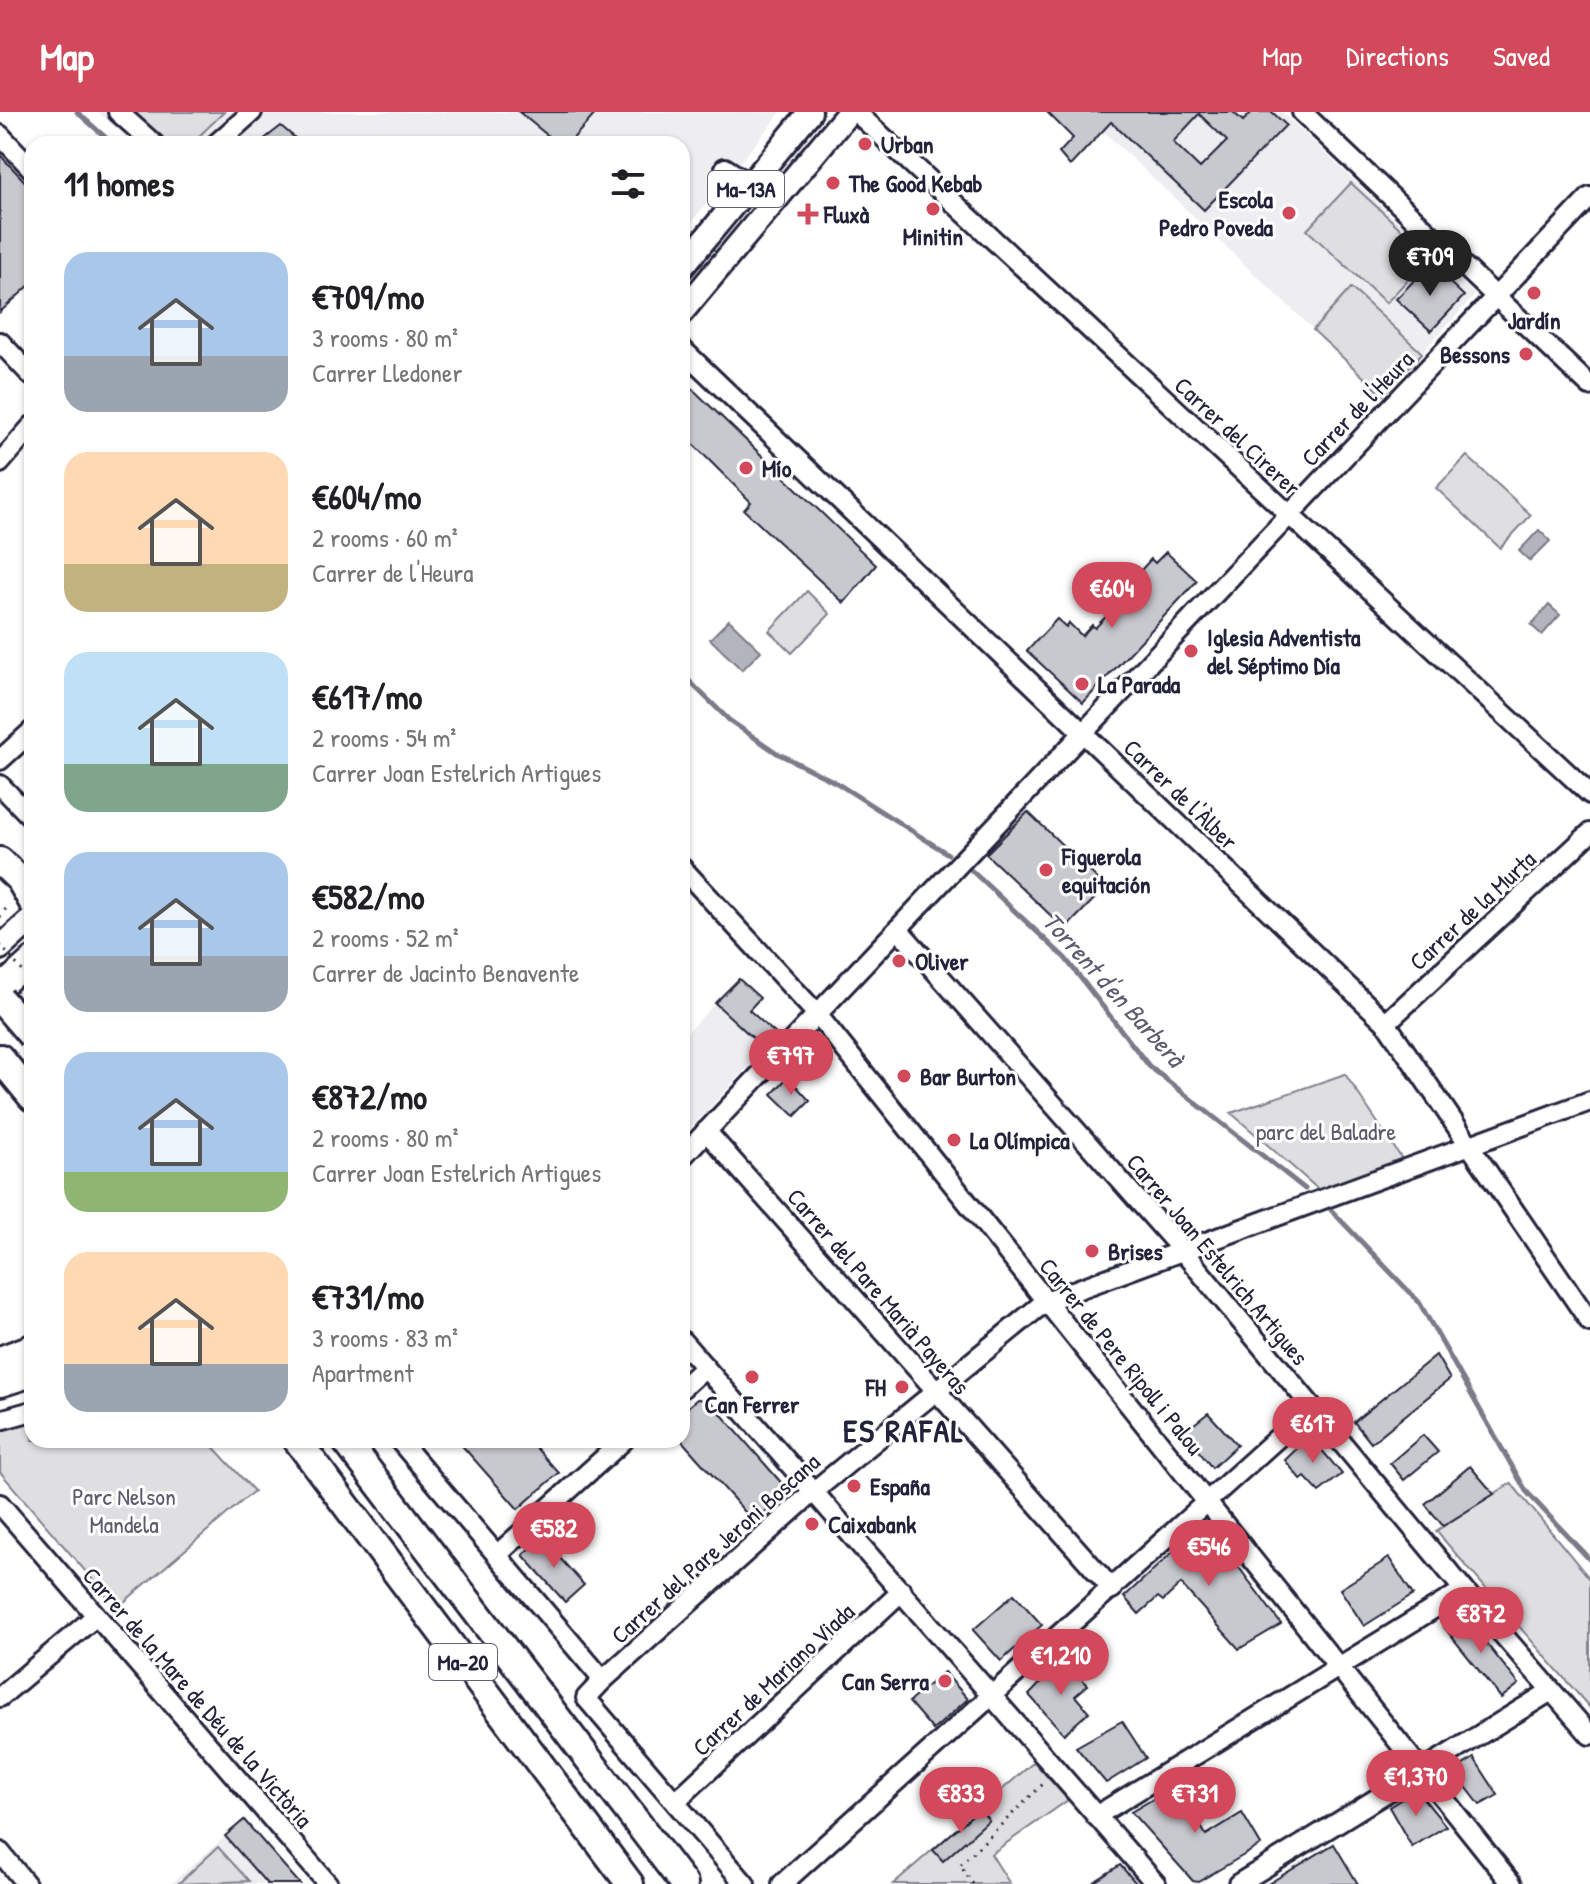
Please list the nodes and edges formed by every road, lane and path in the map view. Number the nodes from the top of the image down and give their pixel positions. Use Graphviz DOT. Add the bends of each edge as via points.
graph roads {
  1 [pos="118,112"];
  2 [pos="252,112"];
  3 [pos="810,112"];
  4 [pos="849,112"];
  5 [pos="856,112"];
  6 [pos="1302,112"];
  7 [pos="0,135"];
  8 [pos="145,136"];
  9 [pos="225,136"];
  10 [pos="24,160"];
  11 [pos="725,168"];
  12 [pos="750,184"];
  13 [pos="1590,197"];
  14 [pos="690,256"];
  15 [pos="1495,298"];
  16 [pos="690,302"];
  17 [pos="0,342"];
  18 [pos="690,357"];
  19 [pos="24,368"];
  20 [pos="1590,386"];
  21 [pos="24,435"];
  22 [pos="0,463"];
  23 [pos="1288,515"];
  24 [pos="1082,732"];
  25 [pos="24,738"];
  26 [pos="0,760"];
  27 [pos="0,785"];
  28 [pos="1590,794"];
  29 [pos="24,810"];
  30 [pos="1590,833"];
  31 [pos="0,852"];
  32 [pos="0,861"];
  33 [pos="24,861"];
  34 [pos="690,877"];
  35 [pos="24,887"];
  36 [pos="24,926"];
  37 [pos="898,929"];
  38 [pos="0,947"];
  39 [pos="24,966"];
  40 [pos="24,973"];
  41 [pos="0,988"];
  42 [pos="0,999"];
  43 [pos="816,1013"];
  44 [pos="1386,1023"];
  45 [pos="24,1027"];
  46 [pos="7,1066"];
  47 [pos="24,1087"];
  48 [pos="1590,1101"];
  49 [pos="706,1131"];
  50 [pos="1469,1146"];
  51 [pos="690,1148"];
  52 [pos="1181,1249"];
  53 [pos="1046,1301"];
  54 [pos="1590,1322"];
  55 [pos="690,1350"];
  56 [pos="24,1351"];
  57 [pos="0,1360"];
  58 [pos="705,1367"];
  59 [pos="24,1376"];
  60 [pos="690,1381"];
  61 [pos="0,1383"];
  62 [pos="934,1389"];
  63 [pos="1312,1407"];
  64 [pos="24,1413"];
  65 [pos="0,1420"];
  66 [pos="303,1448"];
  67 [pos="351,1448"];
  68 [pos="406,1448"];
  69 [pos="615,1448"];
  70 [pos="814,1491"];
  71 [pos="1209,1502"];
  72 [pos="0,1504"];
  73 [pos="498,1554"];
  74 [pos="1112,1589"];
  75 [pos="1464,1590"];
  76 [pos="902,1591"];
  77 [pos="96,1616"];
  78 [pos="1337,1665"];
  79 [pos="603,1680"];
  80 [pos="1551,1691"];
  81 [pos="994,1696"];
  82 [pos="0,1697"];
  83 [pos="1590,1735"];
  84 [pos="1057,1770"];
  85 [pos="1419,1770"];
  86 [pos="676,1801"];
  87 [pos="1096,1816"];
  88 [pos="0,1852"];
  89 [pos="26,1884"];
  90 [pos="328,1884"];
  91 [pos="630,1884"];
  92 [pos="684,1884"];
  93 [pos="745,1884"];
  94 [pos="782,1884"];
  95 [pos="973,1884"];
  96 [pos="1156,1884"];
  97 [pos="1238,1884"];
  98 [pos="1512,1884"];
  1 -- 8 [label="street"];
  2 -- 9 [label="street"];
  3 -- 12 [label="main road, Ma-13A"];
  4 -- 16 [label="main road, Ma-13A"];
  5 -- 23 [label="street, Carrer del Cirerer"];
  6 -- 15 [label="street"];
  7 -- 10 [label="street"];
  11 -- 12 [label="street"];
  12 -- 14 [label="main road, Ma-13A"];
  13 -- 15 [label="street, Carrer de l'Heura"];
  15 -- 20 [label="street"];
  15 -- 23 [label="street, Carrer de l'Heura"];
  17 -- 19 [label="street"];
  18 -- 24 [label="street, Carrer de l'Àlber"];
  21 -- 22 [label="street"];
  23 -- 24 [label="street, Carrer de l'Heura"];
  23 -- 28 [label="street, Carrer del Cirerer"];
  24 -- 37 [label="street, Carrer de l'Heura"];
  24 -- 44 [label="street, Carrer de l'Àlber"];
  25 -- 26 [label="street"];
  27 -- 29 [label="street"];
  30 -- 44 [label="street, Carrer de la Murta"];
  31 -- 33 [label="highway"];
  32 -- 35 [label="highway"];
  34 -- 43 [label="street, Carrer de Pere Ripoll i Palou"];
  36 -- 38 [label="main road"];
  37 -- 43 [label="street, Carrer de l'Heura"];
  37 -- 52 [label="street, Carrer Joan Estelrich Artigues"];
  38 -- 40 [label="path, bridge"];
  39 -- 41 [label="main road"];
  42 -- 45 [label="highway, bridge"];
  43 -- 49 [label="street, Carrer de l'Heura"];
  43 -- 53 [label="street, Carrer de Pere Ripoll i Palou"];
  44 -- 50 [label="street, Carrer de l'Àlber"];
  46 -- 47 [label="highway"];
  48 -- 50 [label="street, Carrer del Pare Jeroni Boscana"];
  49 -- 51 [label="street, Carrer de l'Heura"];
  49 -- 62 [label="street, Carrer del Pare Marià Payeras"];
  50 -- 52 [label="street, Carrer del Pare Jeroni Boscana"];
  50 -- 54 [label="street, Carrer de l'Àlber"];
  52 -- 53 [label="street, Carrer del Pare Jeroni Boscana"];
  52 -- 63 [label="street, Carrer Joan Estelrich Artigues"];
  53 -- 62 [label="street, Carrer del Pare Jeroni Boscana"];
  53 -- 71 [label="street, Carrer de Pere Ripoll i Palou"];
  55 -- 58 [label="street"];
  56 -- 57 [label="highway"];
  58 -- 60 [label="street"];
  58 -- 70 [label="street"];
  59 -- 61 [label="highway"];
  62 -- 70 [label="street, Carrer del Pare Jeroni Boscana"];
  62 -- 74 [label="street, Carrer del Pare Marià Payeras"];
  63 -- 71 [label="street"];
  63 -- 75 [label="street, Carrer Joan Estelrich Artigues"];
  64 -- 65 [label="street"];
  66 -- 91 [label="highway, Ma-20"];
  67 -- 92 [label="highway, Ma-20"];
  68 -- 73 [label="street"];
  69 -- 73 [label="street"];
  70 -- 76 [label="street"];
  70 -- 79 [label="street, Carrer del Pare Jeroni Boscana"];
  71 -- 74 [label="street"];
  71 -- 78 [label="street, Carrer de Pere Ripoll i Palou"];
  72 -- 77 [label="street, Carrer de la Mare de Déu de la Victòria"];
  73 -- 79 [label="street"];
  74 -- 81 [label="street"];
  75 -- 78 [label="street"];
  75 -- 80 [label="street, Carrer Joan Estelrich Artigues"];
  76 -- 81 [label="street"];
  76 -- 86 [label="street, Carrer de Mariano Viada"];
  77 -- 82 [label="street"];
  77 -- 90 [label="street, Carrer de la Mare de Déu de la Victòria"];
  78 -- 85 [label="street, Carrer de Pere Ripoll i Palou"];
  78 -- 87 [label="street"];
  79 -- 86 [label="street" via="586,1698"];
  80 -- 83 [label="street, Carrer Joan Estelrich Artigues"];
  80 -- 85 [label="street"];
  81 -- 84 [label="street"];
  81 -- 94 [label="street"];
  84 -- 87 [label="street"];
  84 -- 95 [label="path" via="960,1865"];
  85 -- 97 [label="street"];
  85 -- 98 [label="street, Carrer de Pere Ripoll i Palou"];
  86 -- 93 [label="street"];
  87 -- 96 [label="street"];
  88 -- 89 [label="street"];
}
